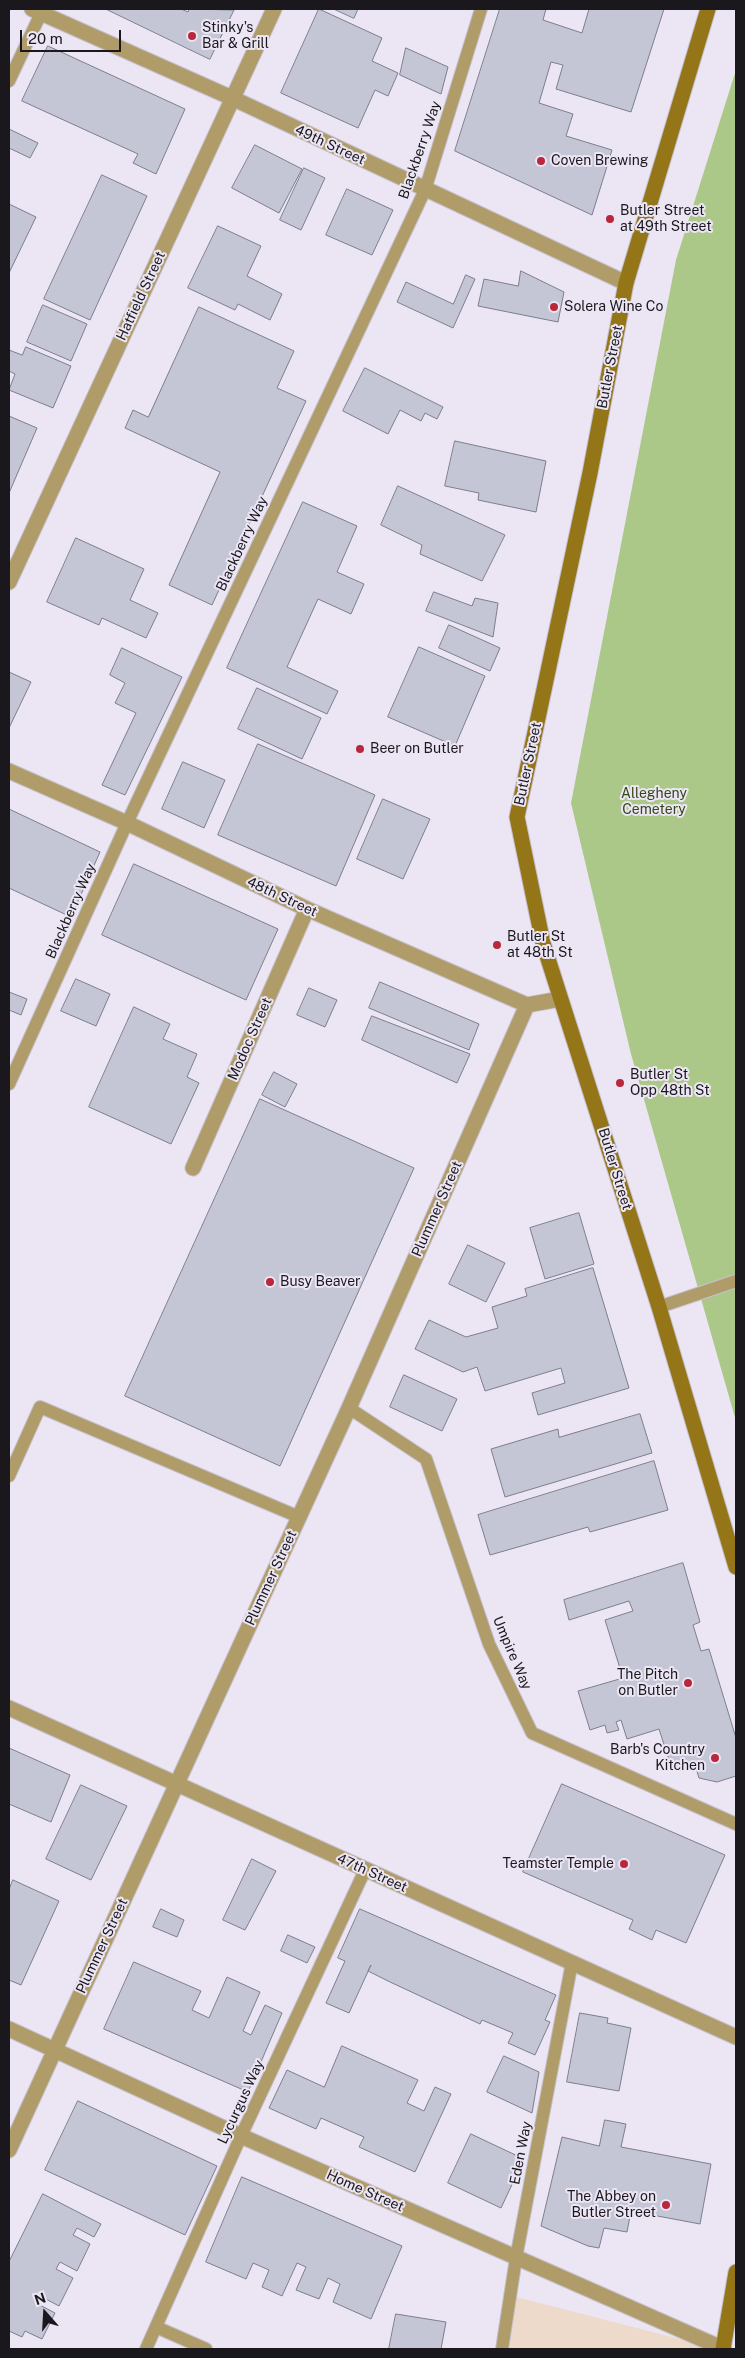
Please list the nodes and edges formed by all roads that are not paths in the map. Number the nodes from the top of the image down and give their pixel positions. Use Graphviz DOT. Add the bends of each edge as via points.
graph roads {
  1 [pos="274,9"];
  2 [pos="481,9"];
  3 [pos="708,9"];
  4 [pos="38,10"];
  5 [pos="9,81"];
  6 [pos="232,98"];
  7 [pos="425,190"];
  8 [pos="626,283"];
  9 [pos="9,582"];
  10 [pos="9,771"];
  11 [pos="127,823"];
  12 [pos="307,909"];
  13 [pos="560,999"];
  14 [pos="527,1005"];
  15 [pos="9,1084"];
  16 [pos="193,1168"];
  17 [pos="736,1281"];
  18 [pos="659,1307"];
  19 [pos="349,1408"];
  20 [pos="9,1476"];
  21 [pos="299,1517"];
  22 [pos="736,1567"];
  23 [pos="9,1708"];
  24 [pos="177,1783"];
  25 [pos="736,1824"];
  26 [pos="365,1870"];
  27 [pos="572,1962"];
  28 [pos="9,2029"];
  29 [pos="736,2037"];
  30 [pos="54,2050"];
  31 [pos="241,2136"];
  32 [pos="9,2150"];
  33 [pos="516,2258"];
  34 [pos="736,2272"];
  35 [pos="156,2327"];
  36 [pos="146,2349"];
  37 [pos="206,2349"];
  38 [pos="502,2349"];
  39 [pos="724,2349"];
  1 -- 6 [label="street, Hatfield Street"];
  2 -- 7 [label="lane, Blackberry Way"];
  3 -- 8 [label="main road, Butler Street"];
  4 -- 5 [label="lane"];
  4 -- 6 [label="street, 49th Street"];
  6 -- 7 [label="street, 49th Street"];
  6 -- 9 [label="street, Hatfield Street"];
  7 -- 8 [label="street, 49th Street"];
  7 -- 11 [label="lane, Blackberry Way"];
  8 -- 13 [label="main road, Butler Street" via="590,473 517,818 543,943"];
  10 -- 11 [label="street, 48th Street"];
  11 -- 12 [label="street, 48th Street"];
  11 -- 15 [label="lane, Blackberry Way"];
  12 -- 14 [label="street, 48th Street"];
  12 -- 16 [label="street, Modoc Street"];
  13 -- 14 [label="street"];
  13 -- 18 [label="main road, Butler Street"];
  14 -- 19 [label="street, Plummer Street"];
  17 -- 18 [label="lane"];
  18 -- 22 [label="main road, Butler Street"];
  19 -- 21 [label="street, Plummer Street"];
  19 -- 25 [label="lane, Umpire Way" via="426,1459 490,1644 532,1733"];
  20 -- 21 [label="lane" via="40,1407"];
  21 -- 24 [label="street, Plummer Street"];
  23 -- 24 [label="street, 47th Street"];
  24 -- 26 [label="street, 47th Street"];
  24 -- 30 [label="street, Plummer Street"];
  26 -- 27 [label="street, 47th Street"];
  26 -- 31 [label="lane, Lycurgus Way"];
  27 -- 29 [label="street, 47th Street"];
  27 -- 33 [label="lane, Eden Way"];
  28 -- 30 [label="street, Home Street"];
  30 -- 31 [label="street, Home Street"];
  30 -- 32 [label="street, Plummer Street"];
  31 -- 33 [label="street, Home Street"];
  31 -- 35 [label="lane, Lycurgus Way"];
  33 -- 38 [label="lane, Eden Way"];
  33 -- 39 [label="street, Home Street"];
  34 -- 39 [label="main road"];
  35 -- 36 [label="lane, Lycurgus Way"];
  35 -- 37 [label="lane"];
}
